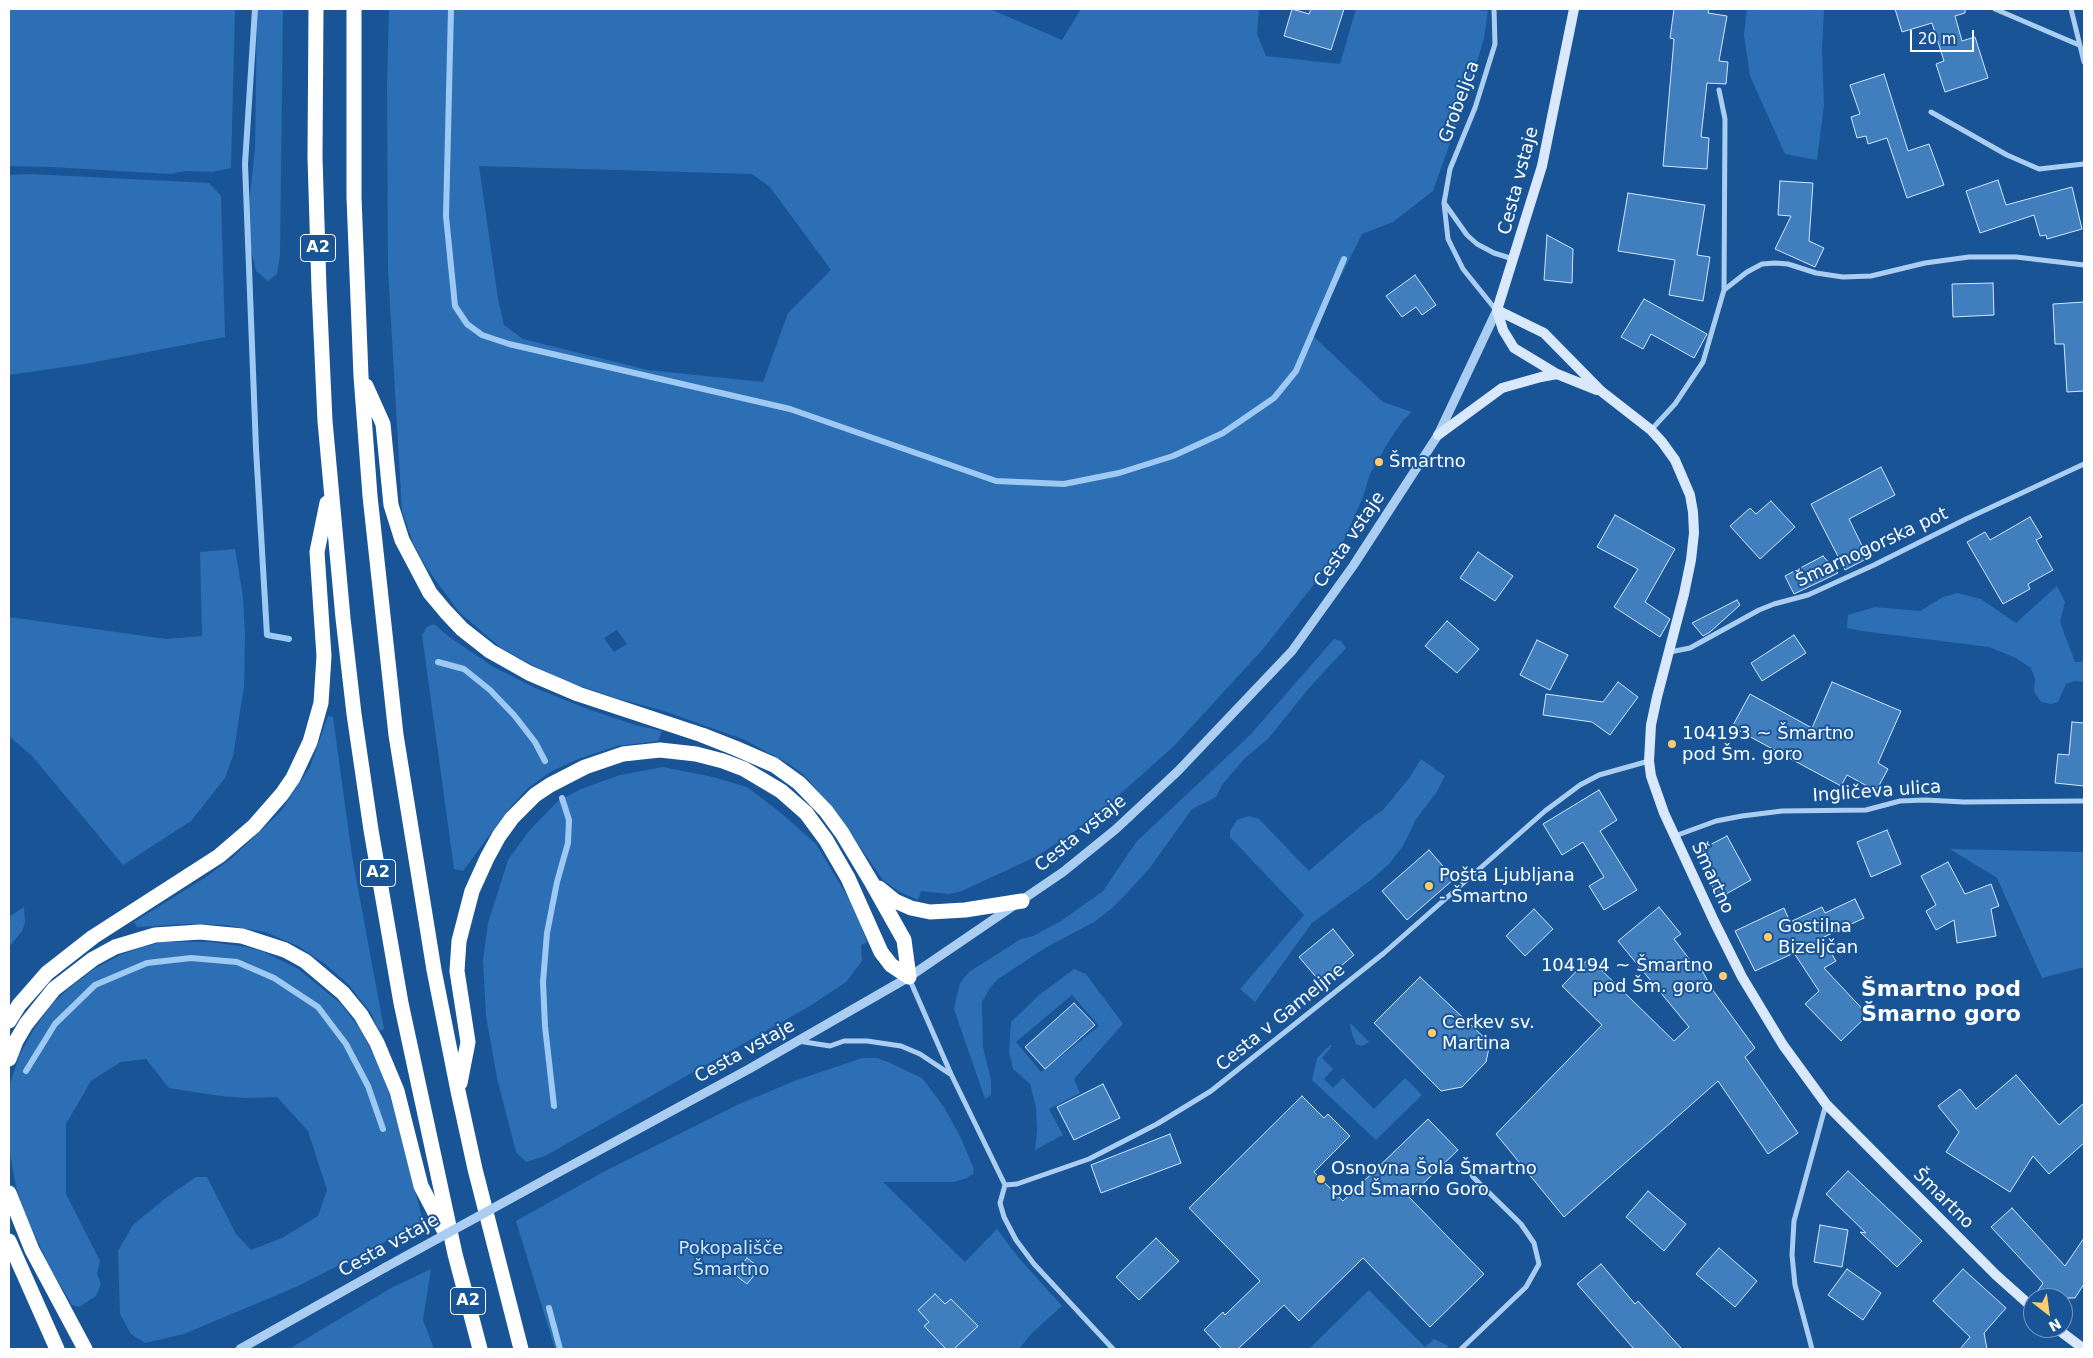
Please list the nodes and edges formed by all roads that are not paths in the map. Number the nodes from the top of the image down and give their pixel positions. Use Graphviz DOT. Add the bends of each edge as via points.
graph roads {
  1 [pos="316,9"];
  2 [pos="354,9"];
  3 [pos="1494,9"];
  4 [pos="1574,9"];
  5 [pos="1995,9"];
  6 [pos="2071,9"];
  7 [pos="2079,45"];
  8 [pos="2084,62"];
  9 [pos="1719,90"];
  10 [pos="1931,112"];
  11 [pos="2084,164"];
  12 [pos="1444,203"];
  13 [pos="1514,259"];
  14 [pos="2084,265"];
  15 [pos="1724,290"];
  16 [pos="1497,310"];
  17 [pos="1557,374"];
  18 [pos="361,376"];
  19 [pos="1600,391"];
  20 [pos="1651,430"];
  21 [pos="1438,435"];
  22 [pos="2084,464"];
  23 [pos="330,487"];
  24 [pos="1670,652"];
  25 [pos="1649,762"];
  26 [pos="2084,801"];
  27 [pos="1675,836"];
  28 [pos="872,883"];
  29 [pos="1022,901"];
  30 [pos="909,977"];
  31 [pos="9,1021"];
  32 [pos="798,1041"];
  33 [pos="9,1060"];
  34 [pos="951,1074"];
  35 [pos="458,1092"];
  36 [pos="1826,1104"];
  37 [pos="1466,1163"];
  38 [pos="1005,1185"];
  39 [pos="9,1193"];
  40 [pos="9,1241"];
  41 [pos="455,1254"];
  42 [pos="2023,1299"];
  43 [pos="75,1331"];
  44 [pos="2069,1338"];
  45 [pos="57,1349"];
  46 [pos="85,1349"];
  47 [pos="99,1349"];
  48 [pos="240,1349"];
  49 [pos="480,1349"];
  50 [pos="521,1349"];
  51 [pos="1113,1349"];
  52 [pos="1461,1349"];
  53 [pos="1812,1349"];
  54 [pos="2084,1349"];
  1 -- 23 [label="highway, A2" via="315,157"];
  2 -- 18 [label="highway, A2" via="354,197"];
  3 -- 12 [label="street, Grobeljca" via="1495,44 1475,108 1450,169"];
  4 -- 13 [label="main road, Cesta vstaje" via="1542,166"];
  5 -- 7 [label="street"];
  6 -- 7 [label="street"];
  7 -- 8 [label="street"];
  9 -- 15 [label="street" via="1725,119"];
  10 -- 11 [label="street" via="2007,156 2039,169"];
  12 -- 13 [label="street" via="1477,244"];
  12 -- 16 [label="street, Grobeljca" via="1448,239 1463,269"];
  13 -- 16 [label="main road, Cesta vstaje"];
  14 -- 15 [label="street" via="2016,257 1969,257 1871,276 1843,277 1775,263 1762,264"];
  15 -- 20 [label="street" via="1703,362 1675,404"];
  16 -- 17 [label="main road" via="1503,330 1514,348"];
  16 -- 19 [label="main road" via="1544,333"];
  16 -- 21 [label="street, Cesta vstaje"];
  17 -- 19 [label="main road"];
  17 -- 21 [label="main road" via="1502,388"];
  18 -- 28 [label="highway" via="383,424 392,505 402,540 430,593 462,628 490,651 529,673 578,694 702,735 780,769 826,811"];
  18 -- 35 [label="highway, A2" via="370,496 396,736 434,970"];
  19 -- 20 [label="main road, Šmartno"];
  20 -- 24 [label="main road, Šmartno" via="1676,460 1693,512 1691,560"];
  21 -- 29 [label="street, Cesta vstaje" via="1353,566 1292,651 1178,771 1116,829"];
  22 -- 24 [label="street, Šmarnogorska pot" via="1866,569 1808,595 1759,610 1690,648"];
  23 -- 31 [label="highway" via="317,552 324,646 321,703 310,742 293,778 259,820 219,856 93,937 47,972 18,1005"];
  23 -- 41 [label="highway, A2" via="343,618 371,830 401,1003"];
  24 -- 25 [label="main road, Šmartno" via="1651,725"];
  25 -- 27 [label="main road, Šmartno" via="1656,792"];
  25 -- 38 [label="street, Cesta v Gameljne" via="1599,775 1545,811 1384,952 1211,1091 1157,1124 1089,1159 1035,1179"];
  26 -- 27 [label="street, Ingličeva ulica" via="1925,800 1900,801 1866,810 1782,811 1716,821"];
  27 -- 36 [label="main road, Šmartno" via="1742,977 1783,1045"];
  28 -- 29 [label="highway" via="895,901 930,912"];
  28 -- 30 [label="highway" via="904,940"];
  29 -- 30 [label="street, Cesta vstaje"];
  30 -- 32 [label="street, Cesta vstaje"];
  30 -- 34 [label="street"];
  30 -- 35 [label="highway" via="891,965 881,952 848,878 826,840 806,813 781,791 744,770 696,754 660,750 623,754 585,767 535,794 512,818 486,858 472,891 459,941 457,971 468,1042"];
  32 -- 34 [label="street" via="830,1046 844,1041 901,1046"];
  32 -- 48 [label="street, Cesta vstaje, bridge"];
  33 -- 41 [label="highway" via="26,1024 54,988 93,958 115,947 155,935 200,932 242,936 285,950 305,961 343,992 377,1043 397,1091 421,1186"];
  34 -- 38 [label="street"];
  35 -- 50 [label="highway, A2"];
  36 -- 42 [label="main road, Šmartno"];
  36 -- 53 [label="street" via="1794,1221 1792,1255 1795,1286"];
  37 -- 52 [label="street" via="1473,1177 1521,1224 1534,1243 1539,1264 1526,1287"];
  38 -- 51 [label="street" via="1000,1203 1016,1240 1034,1264"];
  39 -- 43 [label="highway" via="32,1250"];
  40 -- 45 [label="highway"];
  41 -- 49 [label="highway, A2"];
  43 -- 46 [label="highway"];
  43 -- 47 [label="highway"];
  44 -- 54 [label="main road"];
}
